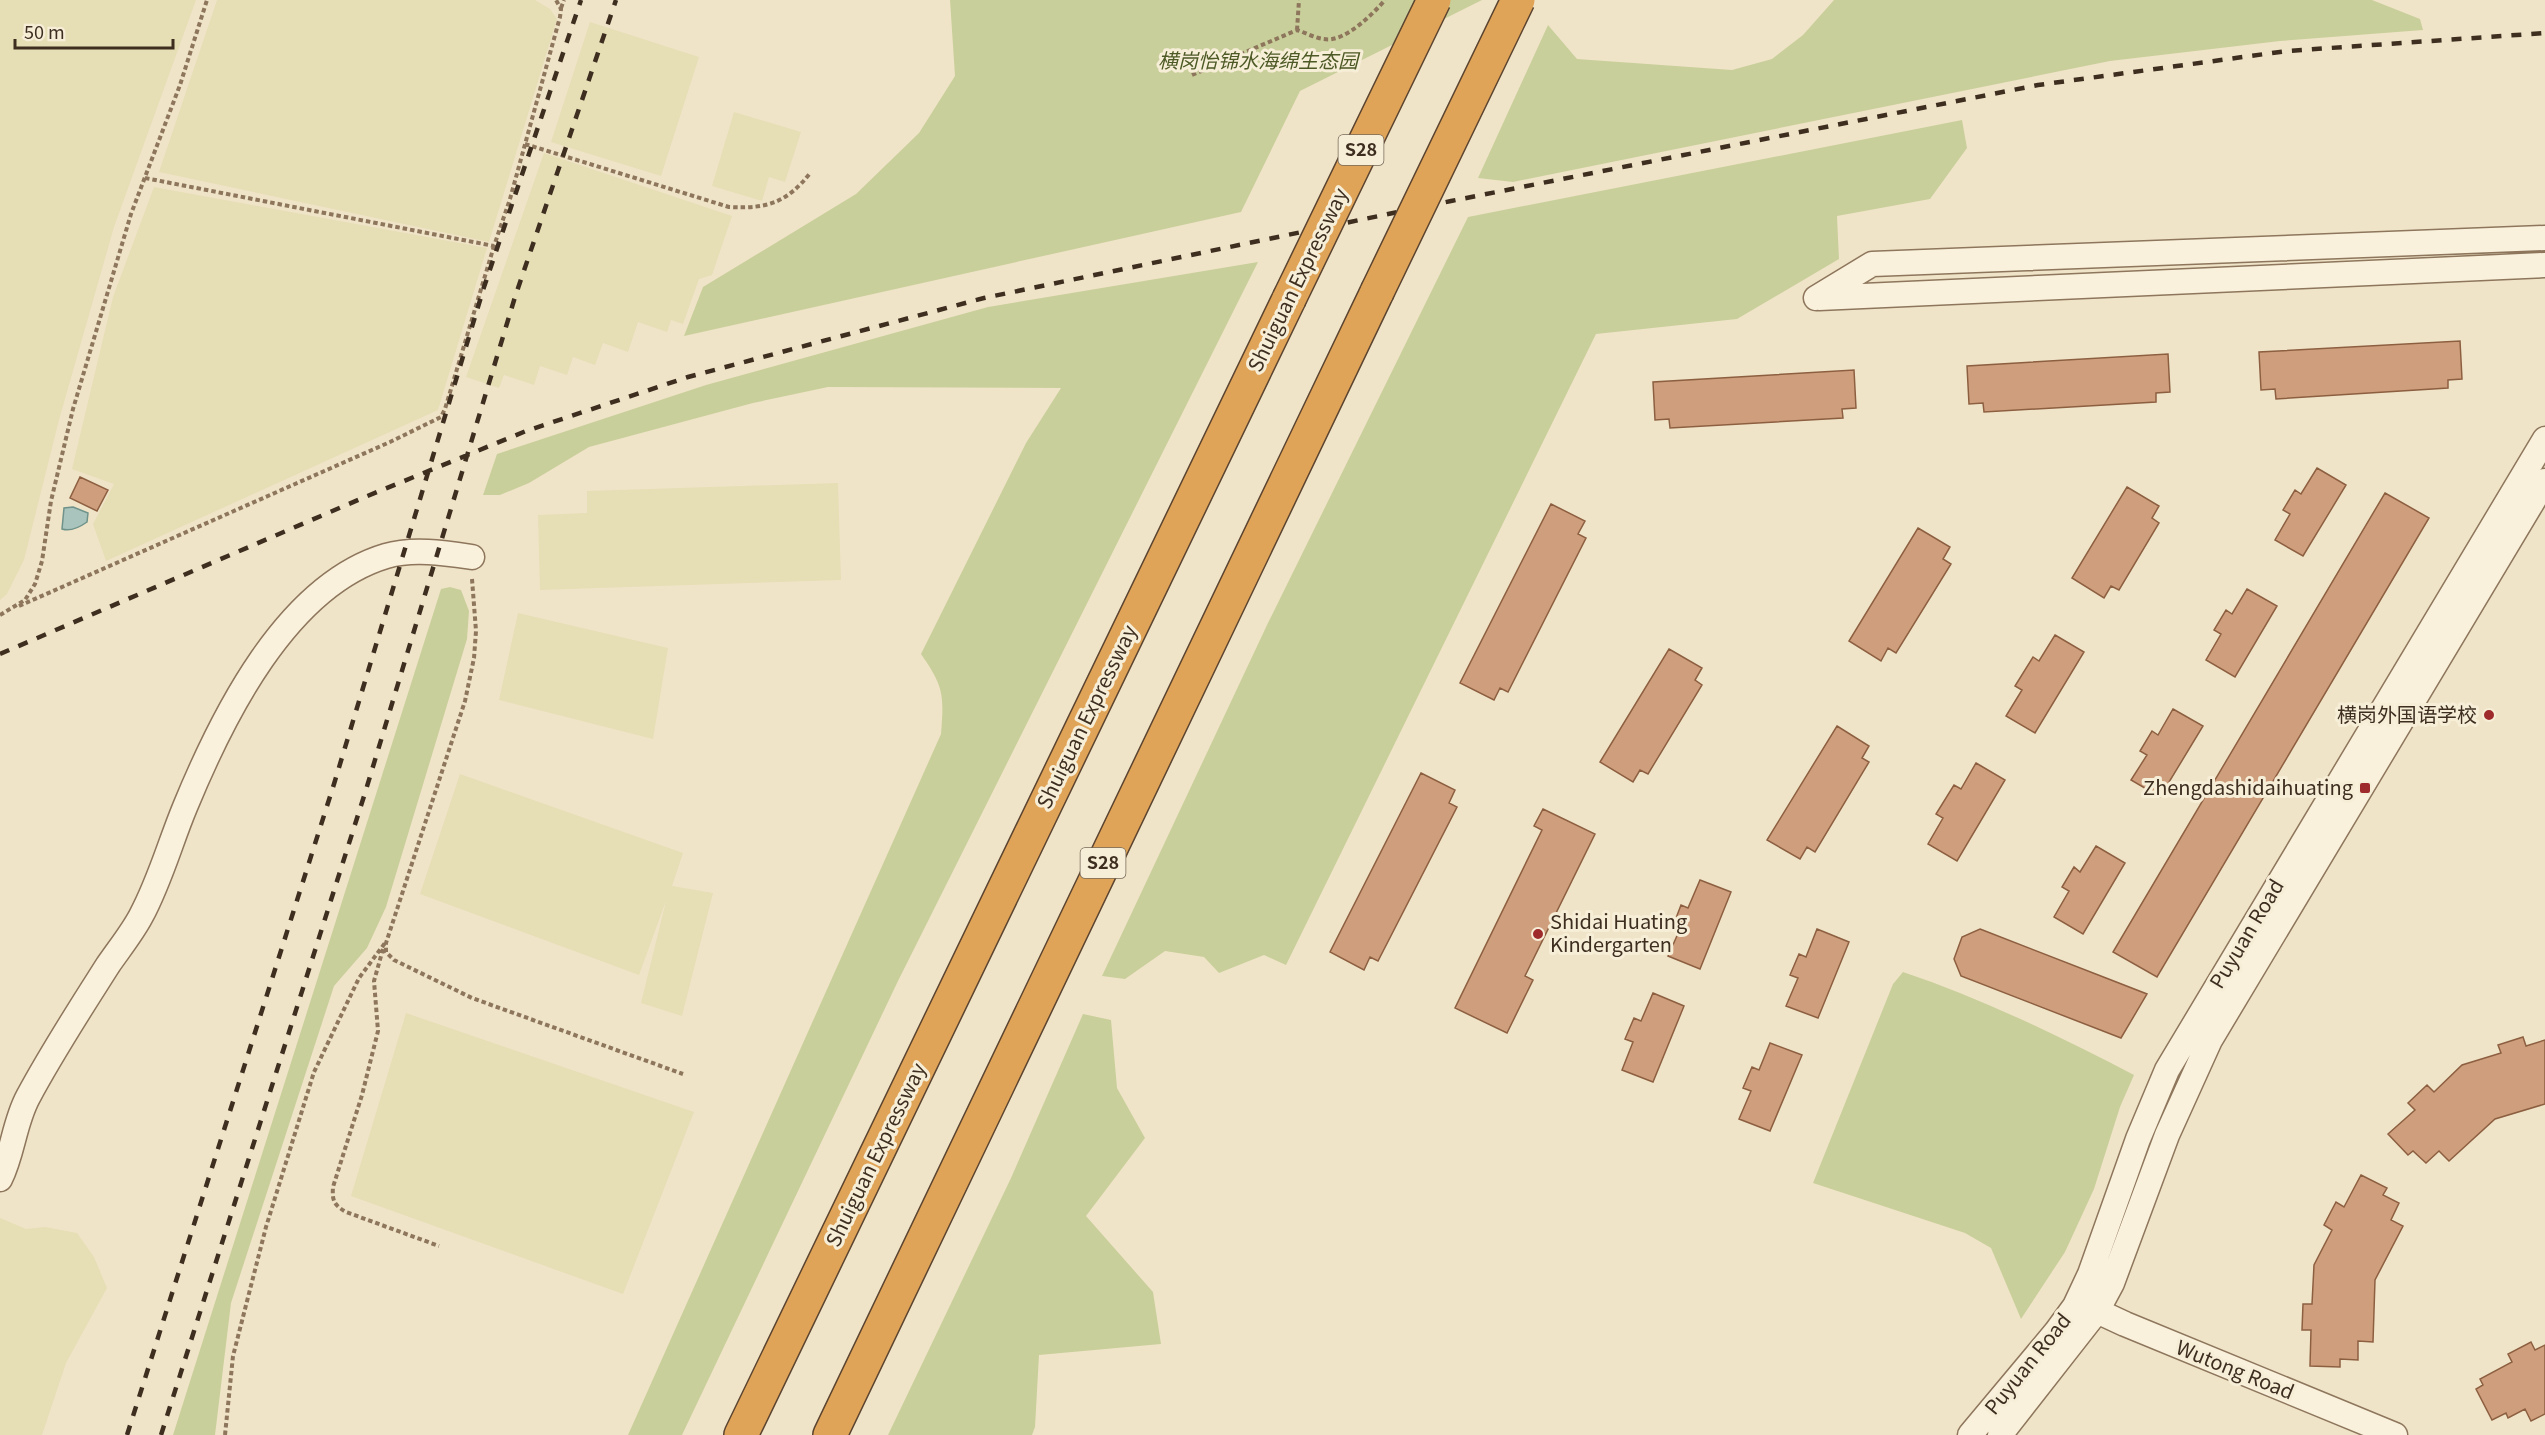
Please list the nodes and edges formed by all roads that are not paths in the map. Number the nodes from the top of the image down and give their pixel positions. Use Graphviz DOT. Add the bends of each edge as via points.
graph roads {
  1 [pos="1434,0"];
  2 [pos="1518,0"];
  3 [pos="2545,238"];
  4 [pos="2545,266"];
  5 [pos="2545,439"];
  6 [pos="2545,481"];
  7 [pos="472,557"];
  8 [pos="0,1179"];
  9 [pos="2086,1308"];
  10 [pos="741,1435"];
  11 [pos="830,1435"];
  12 [pos="1970,1435"];
  13 [pos="2000,1435"];
  14 [pos="2395,1435"];
  1 -- 10 [label="highway, Shuiguan Expressway / S28, bridge"];
  2 -- 11 [label="highway, S28, bridge"];
  3 -- 4 [label="street" via="1872,264 1816,298"];
  5 -- 9 [label="street, Puyuan Road" via="2167,1070 2090,1274"];
  6 -- 9 [label="street, Puyuan Road" via="2210,1040 2167,1135 2112,1283"];
  7 -- 8 [label="street" via="441,553 387,556 332,584 296,614 240,693 210,748 140,918 58,1042 26,1100"];
  9 -- 12 [label="street, Puyuan Road" via="2056,1332"];
  9 -- 13 [label="street, Puyuan Road"];
  9 -- 14 [label="street, Wutong Road"];
}
